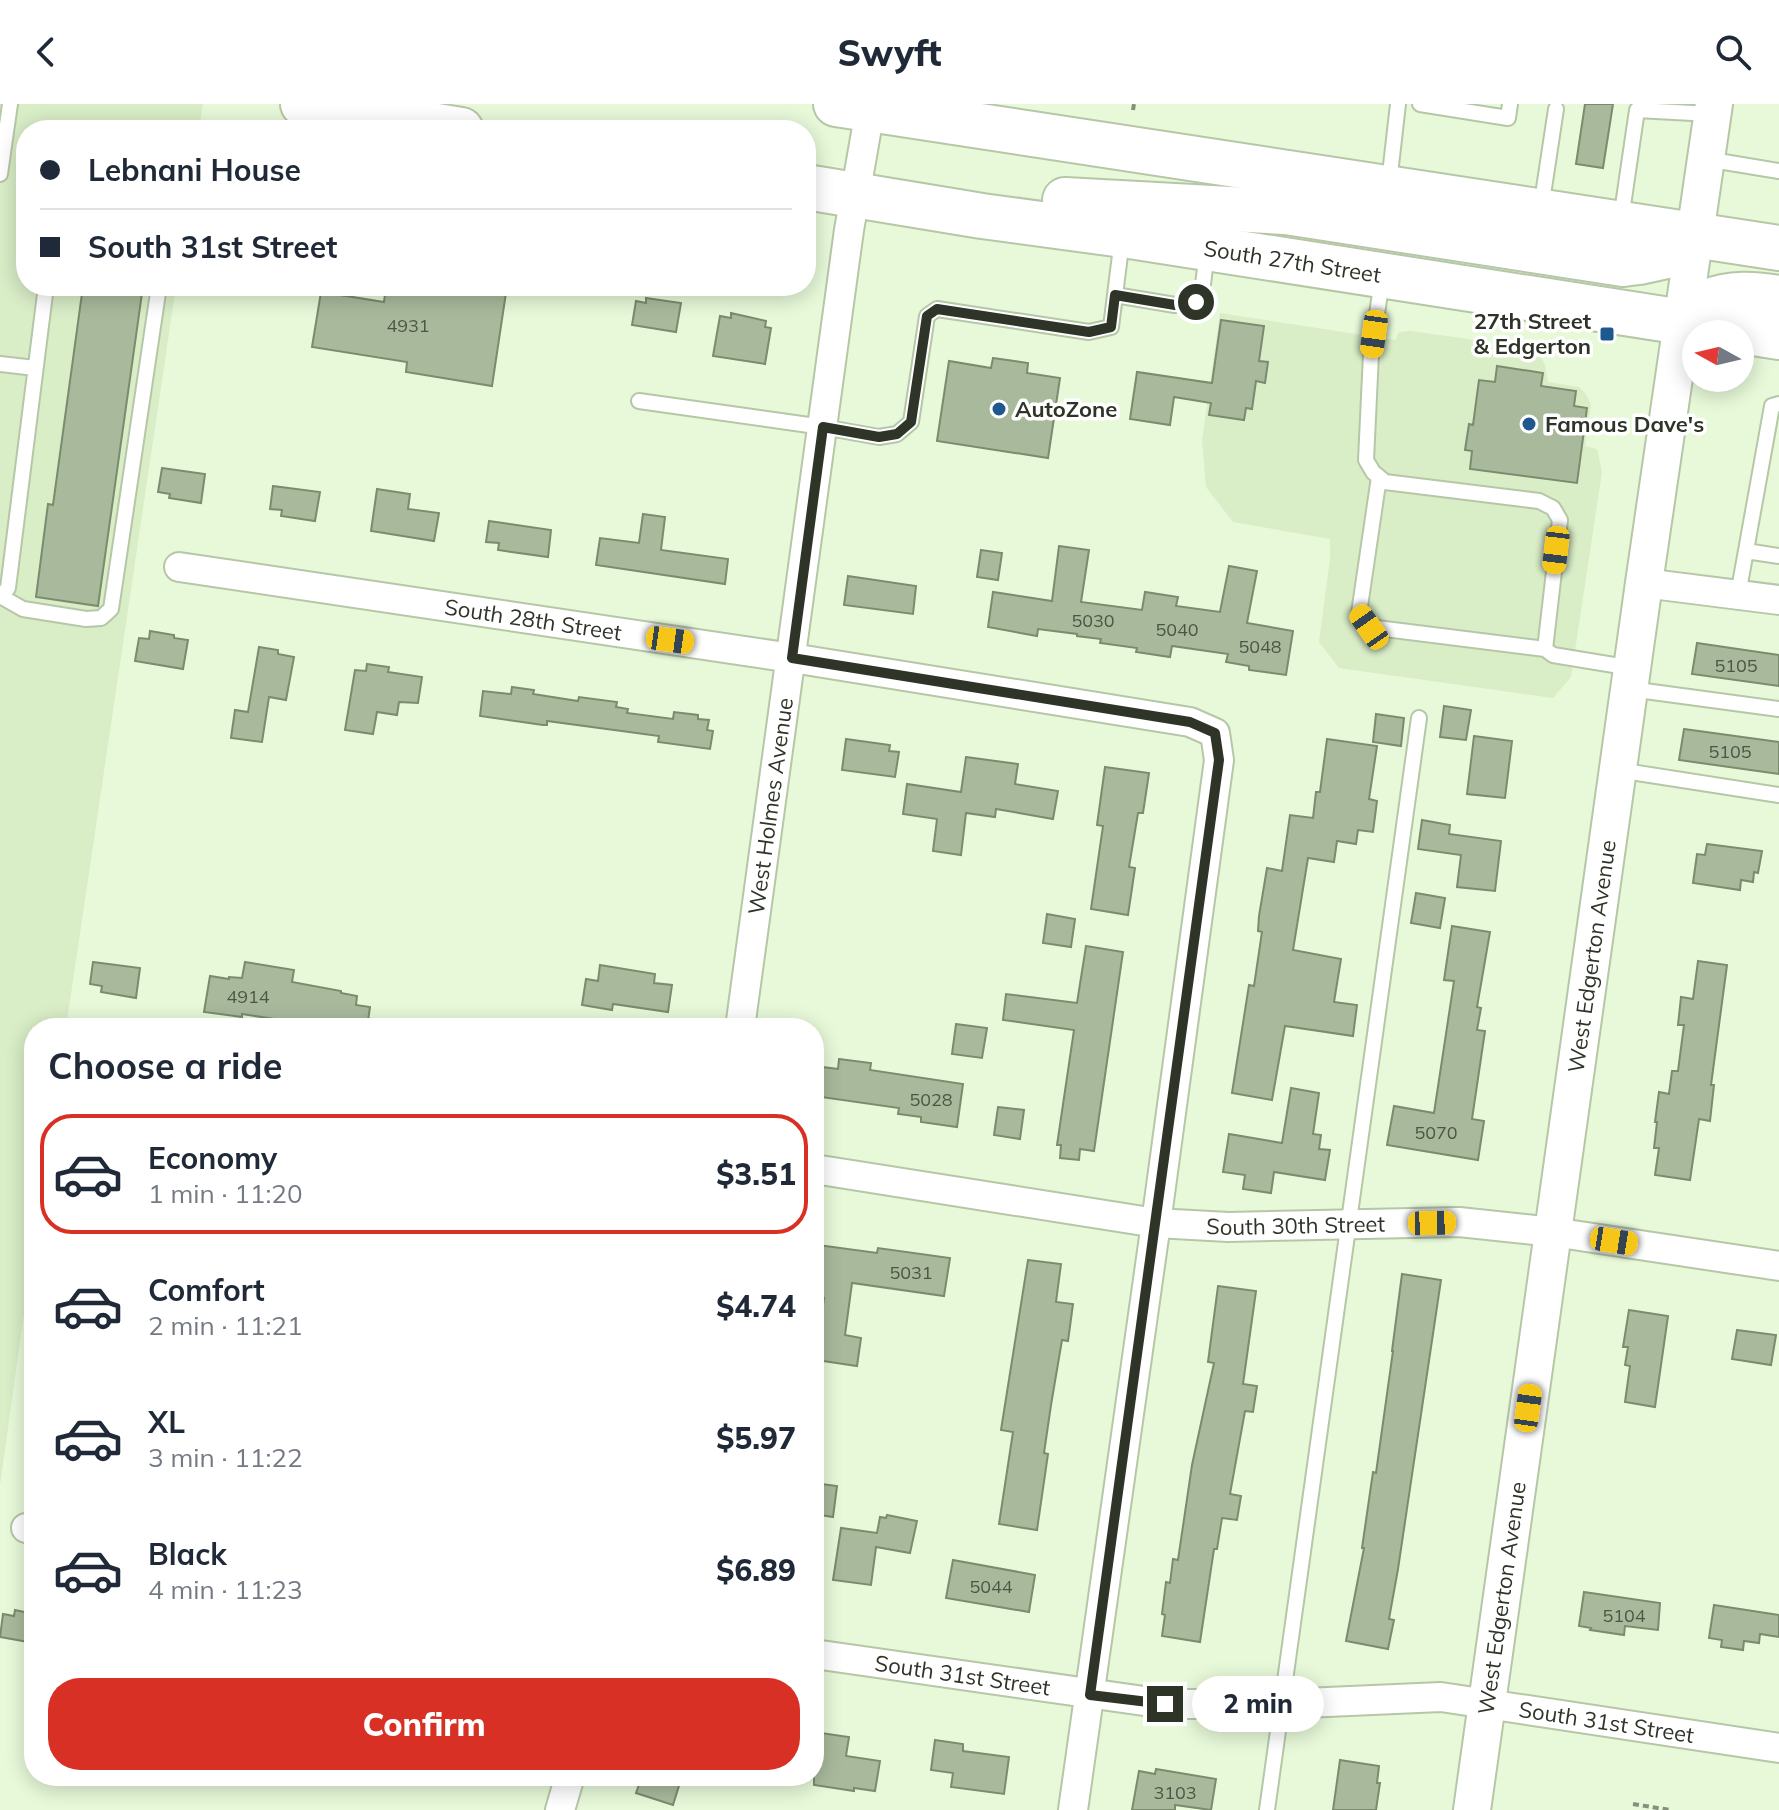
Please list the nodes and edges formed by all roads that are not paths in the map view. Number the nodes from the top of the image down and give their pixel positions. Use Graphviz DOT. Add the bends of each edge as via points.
graph roads {
  1 [pos="10,104"];
  2 [pos="303,104"];
  3 [pos="1398,104"];
  4 [pos="1420,104"];
  5 [pos="1510,104"];
  6 [pos="853,107"];
  7 [pos="1556,109"];
  8 [pos="1713,109"];
  9 [pos="400,120"];
  10 [pos="1705,159"];
  11 [pos="1779,171"];
  12 [pos="0,174"];
  13 [pos="1388,188"];
  14 [pos="816,189"];
  15 [pos="855,195"];
  16 [pos="1541,211"];
  17 [pos="982,216"];
  18 [pos="1621,223"];
  19 [pos="1123,235"];
  20 [pos="1694,235"];
  21 [pos="1779,248"];
  22 [pos="1207,249"];
  23 [pos="1383,275"];
  24 [pos="1115,295"];
  25 [pos="45,296"];
  26 [pos="158,296"];
  27 [pos="1779,298"];
  28 [pos="1682,320"];
  29 [pos="1684,320"];
  30 [pos="1682,322"];
  31 [pos="1754,333"];
  32 [pos="1779,337"];
  33 [pos="0,364"];
  34 [pos="35,368"];
  35 [pos="639,401"];
  36 [pos="1779,404"];
  37 [pos="823,427"];
  38 [pos="1379,477"];
  39 [pos="1746,551"];
  40 [pos="1779,556"];
  41 [pos="179,567"];
  42 [pos="1644,583"];
  43 [pos="1738,595"];
  44 [pos="1,597"];
  45 [pos="1779,600"];
  46 [pos="1545,649"];
  47 [pos="792,658"];
  48 [pos="1631,678"];
  49 [pos="1779,709"];
  50 [pos="1419,718"];
  51 [pos="1618,770"];
  52 [pos="1779,795"];
  53 [pos="741,1018"];
  54 [pos="824,1171"];
  55 [pos="1156,1223"];
  56 [pos="1349,1224"];
  57 [pos="1553,1232"];
  58 [pos="1779,1266"];
  59 [pos="824,1655"];
  60 [pos="1090,1695"];
  61 [pos="1282,1704"];
  62 [pos="1487,1704"];
  63 [pos="1779,1748"];
  64 [pos="567,1786"];
  65 [pos="560,1810"];
  66 [pos="1073,1810"];
  67 [pos="1267,1810"];
  68 [pos="1472,1810"];
  1 -- 12 [label="lane"];
  2 -- 9 [label="main road"];
  3 -- 13 [label="lane"];
  4 -- 5 [label="lane" via="1508,118"];
  6 -- 13 [label="main road"];
  6 -- 15 [label="street, West Holmes Avenue"];
  7 -- 16 [label="lane"];
  8 -- 10 [label="street, West Edgerton Avenue"];
  8 -- 18 [label="lane" via="1637,110"];
  10 -- 11 [label="lane"];
  10 -- 20 [label="street, West Edgerton Avenue"];
  13 -- 16 [label="main road"];
  14 -- 15 [label="main road, South 27th Street"];
  15 -- 17 [label="main road, South 27th Street"];
  15 -- 37 [label="street, West Holmes Avenue"];
  16 -- 18 [label="main road"];
  17 -- 19 [label="main road, South 27th Street"];
  17 -- 20 [label="main road" via="1058,199 1286,212 1623,264 1671,255"];
  18 -- 20 [label="main road"];
  19 -- 22 [label="main road, South 27th Street"];
  19 -- 24 [label="lane"];
  20 -- 21 [label="main road"];
  20 -- 28 [label="street, West Edgerton Avenue"];
  22 -- 23 [label="main road, South 27th Street"];
  22 -- 24 [label="lane" via="1202,293 1196,302 1175,305"];
  23 -- 30 [label="main road, South 27th Street"];
  23 -- 38 [label="lane" via="1371,354 1366,460"];
  24 -- 37 [label="lane" via="1111,327 1089,332 937,309 927,316 911,422 897,434 879,437"];
  25 -- 34 [label="lane"];
  26 -- 44 [label="lane" via="111,609 101,618 86,619 23,609"];
  27 -- 29 [label="main road" via="1733,295 1705,302"];
  30 -- 42 [label="street, West Edgerton Avenue"];
  31 -- 32 [label="main road, South 27th Street"];
  33 -- 34 [label="lane"];
  34 -- 44 [label="lane" via="8,588"];
  35 -- 37 [label="lane"];
  36 -- 39 [label="lane" via="1772,406"];
  37 -- 47 [label="street, West Holmes Avenue"];
  38 -- 46 [label="lane" via="1385,482 1539,501 1553,508 1560,520"];
  38 -- 46 [label="lane" via="1359,613 1369,627"];
  39 -- 40 [label="lane"];
  39 -- 43 [label="lane"];
  41 -- 47 [label="street, South 28th Street"];
  42 -- 43 [label="street"];
  42 -- 48 [label="street, West Edgerton Avenue"];
  43 -- 45 [label="street"];
  46 -- 48 [label="lane"];
  47 -- 53 [label="street, West Holmes Avenue"];
  47 -- 55 [label="street, South 28th Street" via="1190,722 1215,733 1219,760"];
  48 -- 49 [label="lane"];
  48 -- 51 [label="street, West Edgerton Avenue"];
  50 -- 56 [label="lane"];
  51 -- 52 [label="lane"];
  51 -- 57 [label="street, West Edgerton Avenue"];
  54 -- 55 [label="street, South 30th Street"];
  55 -- 56 [label="street, South 30th Street"];
  55 -- 60 [label="street"];
  56 -- 57 [label="street, South 30th Street" via="1459,1222"];
  56 -- 61 [label="lane"];
  57 -- 58 [label="street, South 30th Street"];
  57 -- 62 [label="street, West Edgerton Avenue"];
  59 -- 60 [label="street, South 31st Street"];
  60 -- 61 [label="street, South 31st Street" via="1165,1704"];
  60 -- 66 [label="street"];
  61 -- 62 [label="street, South 31st Street" via="1441,1697"];
  61 -- 67 [label="lane"];
  62 -- 63 [label="street, South 31st Street"];
  62 -- 68 [label="street, West Edgerton Avenue"];
  64 -- 65 [label="street"];
}
